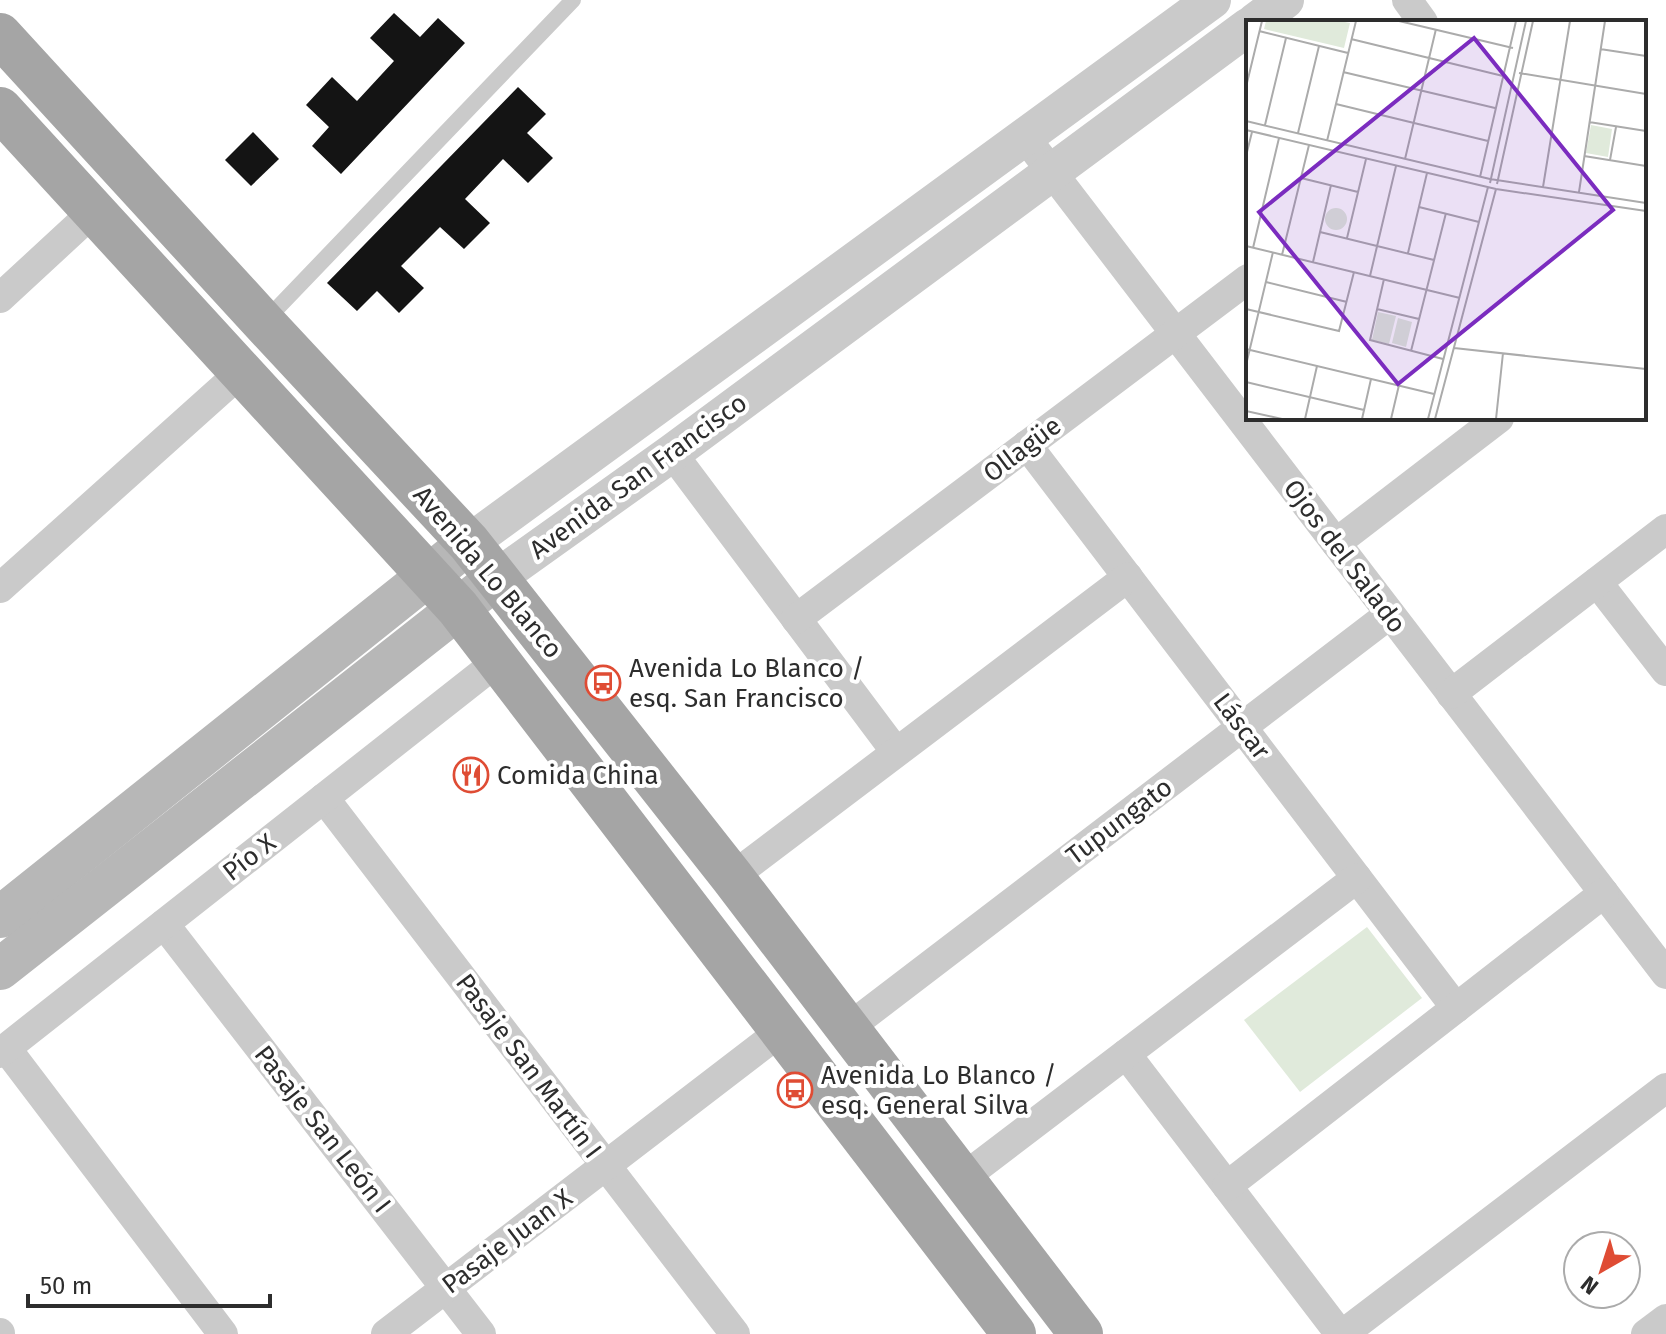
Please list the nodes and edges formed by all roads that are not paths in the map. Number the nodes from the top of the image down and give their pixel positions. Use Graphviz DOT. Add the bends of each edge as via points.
graph roads {
  1 [pos="573,0"];
  2 [pos="1212,0"];
  3 [pos="1285,0"];
  4 [pos="1407,0"];
  5 [pos="1258,20"];
  6 [pos="1422,20"];
  7 [pos="1246,28"];
  8 [pos="0,35"];
  9 [pos="0,109"];
  10 [pos="1025,137"];
  11 [pos="1051,172"];
  12 [pos="93,212"];
  13 [pos="1246,281"];
  14 [pos="0,298"];
  15 [pos="263,322"];
  16 [pos="1175,334"];
  17 [pos="241,372"];
  18 [pos="1486,422"];
  19 [pos="1027,445"];
  20 [pos="672,453"];
  21 [pos="1666,529"];
  22 [pos="469,543"];
  23 [pos="1336,543"];
  24 [pos="429,576"];
  25 [pos="1128,577"];
  26 [pos="497,578"];
  27 [pos="1597,582"];
  28 [pos="0,588"];
  29 [pos="458,608"];
  30 [pos="1390,614"];
  31 [pos="796,619"];
  32 [pos="498,661"];
  33 [pos="1666,671"];
  34 [pos="1451,694"];
  35 [pos="1242,727"];
  36 [pos="896,752"];
  37 [pos="324,798"];
  38 [pos="732,877"];
  39 [pos="1357,878"];
  40 [pos="1604,893"];
  41 [pos="0,917"];
  42 [pos="164,924"];
  43 [pos="0,969"];
  44 [pos="1666,974"];
  45 [pos="1456,1008"];
  46 [pos="848,1028"];
  47 [pos="781,1031"];
  48 [pos="3,1051"];
  49 [pos="1126,1054"];
  50 [pos="1666,1088"];
  51 [pos="605,1166"];
  52 [pos="963,1178"];
  53 [pos="1227,1186"];
  54 [pos="446,1288"];
  55 [pos="1666,1319"];
  56 [pos="223,1334"];
  57 [pos="386,1334"];
  58 [pos="481,1334"];
  59 [pos="735,1334"];
  60 [pos="1014,1334"];
  61 [pos="1081,1334"];
  62 [pos="1342,1334"];
  63 [pos="1646,1334"];
  1 -- 15 [label="lane"];
  2 -- 10 [label="street, Avenida San Francisco"];
  3 -- 5 [label="street"];
  4 -- 6 [label="street"];
  7 -- 11 [label="street, Avenida San Francisco"];
  8 -- 15 [label="main road, Avenida Lo Blanco"];
  9 -- 12 [label="main road, Avenida Lo Blanco"];
  10 -- 11 [label="street, Ojos del Salado"];
  10 -- 22 [label="street, Avenida San Francisco"];
  11 -- 16 [label="street, Ojos del Salado"];
  11 -- 20 [label="street, Avenida San Francisco"];
  12 -- 14 [label="street"];
  12 -- 17 [label="main road, Avenida Lo Blanco"];
  13 -- 16 [label="street, Ollagüe"];
  15 -- 22 [label="main road, Avenida Lo Blanco"];
  16 -- 19 [label="street, Ollagüe"];
  16 -- 23 [label="street, Ojos del Salado"];
  17 -- 24 [label="main road, Avenida Lo Blanco"];
  17 -- 28 [label="street"];
  18 -- 23 [label="street"];
  19 -- 25 [label="street, Láscar"];
  19 -- 31 [label="street, Ollagüe"];
  20 -- 26 [label="street, Avenida San Francisco"];
  20 -- 31 [label="street"];
  21 -- 27 [label="street"];
  22 -- 24 [label="main road, Avenida San Francisco"];
  22 -- 26 [label="main road, Avenida Lo Blanco"];
  23 -- 30 [label="street, Ojos del Salado"];
  24 -- 29 [label="main road, Avenida Lo Blanco"];
  24 -- 41 [label="main road, Avenida San Francisco"];
  25 -- 35 [label="street, Láscar"];
  25 -- 36 [label="street"];
  26 -- 29 [label="main road, Avenida San Francisco"];
  26 -- 38 [label="main road, Avenida Lo Blanco"];
  27 -- 33 [label="street"];
  27 -- 34 [label="street"];
  29 -- 32 [label="main road, Avenida Lo Blanco"];
  29 -- 43 [label="main road, Avenida San Francisco"];
  30 -- 34 [label="street, Ojos del Salado"];
  30 -- 35 [label="street, Tupungato"];
  31 -- 36 [label="street"];
  32 -- 37 [label="street, Pío X"];
  32 -- 47 [label="main road, Avenida Lo Blanco"];
  34 -- 40 [label="street, Ojos del Salado"];
  35 -- 39 [label="street, Láscar"];
  35 -- 46 [label="street, Tupungato"];
  36 -- 38 [label="street"];
  37 -- 42 [label="street, Pío X"];
  37 -- 51 [label="street, Pasaje San Martín I"];
  38 -- 46 [label="main road, Avenida Lo Blanco"];
  39 -- 45 [label="street, Láscar"];
  39 -- 49 [label="street"];
  40 -- 44 [label="street, Ojos del Salado"];
  40 -- 45 [label="street"];
  42 -- 48 [label="street, Pío X"];
  42 -- 54 [label="street, Pasaje San León I"];
  45 -- 53 [label="street"];
  46 -- 52 [label="main road, Avenida Lo Blanco"];
  47 -- 51 [label="street, Pasaje Juan X"];
  47 -- 60 [label="main road, Avenida Lo Blanco"];
  48 -- 56 [label="street"];
  49 -- 52 [label="street"];
  49 -- 53 [label="street"];
  50 -- 62 [label="street"];
  51 -- 54 [label="street, Pasaje Juan X"];
  51 -- 59 [label="street, Pasaje San Martín I"];
  52 -- 61 [label="main road, Avenida Lo Blanco"];
  53 -- 62 [label="street"];
  54 -- 57 [label="street, Pasaje Juan X"];
  54 -- 58 [label="street, Pasaje San León I"];
  55 -- 63 [label="street"];
}
